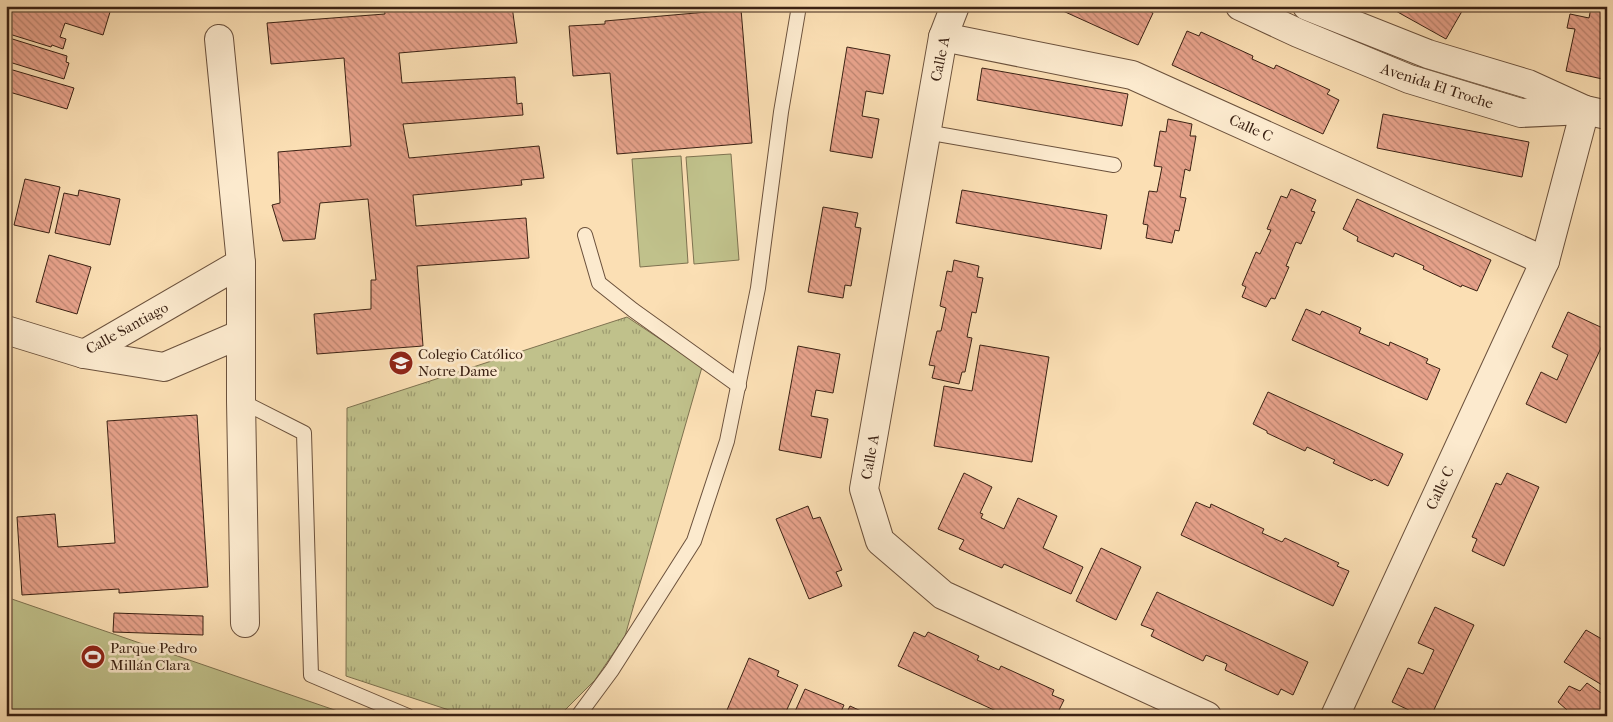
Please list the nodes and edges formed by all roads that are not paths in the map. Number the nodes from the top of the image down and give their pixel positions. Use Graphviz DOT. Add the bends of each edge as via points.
graph roads {
  1 [pos="799,6"];
  2 [pos="955,6"];
  3 [pos="1240,6"];
  4 [pos="1309,7"];
  5 [pos="1298,33"];
  6 [pos="943,37"];
  7 [pos="219,39"];
  8 [pos="1596,113"];
  9 [pos="926,132"];
  10 [pos="1114,165"];
  11 [pos="585,235"];
  12 [pos="1545,261"];
  13 [pos="241,263"];
  14 [pos="6,330"];
  15 [pos="240,334"];
  16 [pos="84,354"];
  17 [pos="738,386"];
  18 [pos="241,401"];
  19 [pos="245,623"];
  20 [pos="408,716"];
  21 [pos="578,716"];
  22 [pos="1207,716"];
  23 [pos="1335,716"];
  1 -- 17 [label="lane" via="781,112 758,288"];
  2 -- 6 [label="street, Calle A"];
  3 -- 5 [label="street, Avenida El Troche"];
  4 -- 5 [label="street"];
  4 -- 8 [label="street, Avenida El Troche" via="1428,54 1528,84"];
  5 -- 8 [label="street, Avenida El Troche" via="1409,79 1521,112"];
  6 -- 9 [label="street, Calle A"];
  6 -- 12 [label="street, Calle C" via="1132,75"];
  7 -- 13 [label="street"];
  8 -- 12 [label="street, Calle C"];
  9 -- 10 [label="lane"];
  9 -- 22 [label="street, Calle A" via="864,489 880,541 943,595"];
  11 -- 17 [label="lane" via="599,283"];
  12 -- 23 [label="street, Calle C"];
  13 -- 15 [label="street"];
  13 -- 16 [label="street, Calle Santiago"];
  14 -- 16 [label="street, Calle Santiago"];
  15 -- 16 [label="street" via="164,367"];
  15 -- 18 [label="street"];
  17 -- 21 [label="lane" via="727,441 694,541 612,670"];
  18 -- 19 [label="street"];
  18 -- 20 [label="lane" via="304,433 311,675"];
}
